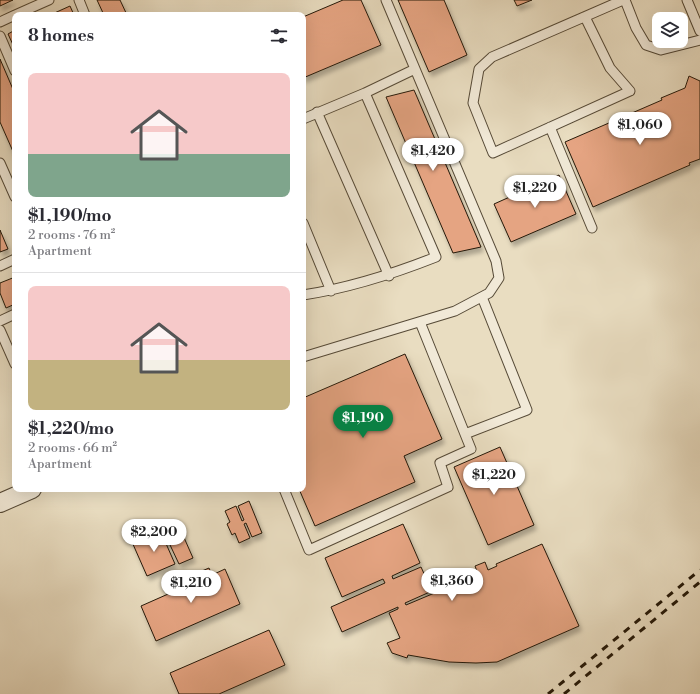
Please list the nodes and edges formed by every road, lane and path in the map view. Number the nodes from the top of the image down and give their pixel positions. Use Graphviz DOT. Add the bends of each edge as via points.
graph roads {
  1 [pos="49,0"];
  2 [pos="79,0"];
  3 [pos="386,0"];
  4 [pos="624,0"];
  5 [pos="687,0"];
  6 [pos="37,11"];
  7 [pos="84,12"];
  8 [pos="12,16"];
  9 [pos="585,17"];
  10 [pos="0,22"];
  11 [pos="700,31"];
  12 [pos="0,36"];
  13 [pos="700,40"];
  14 [pos="12,64"];
  15 [pos="415,68"];
  16 [pos="365,93"];
  17 [pos="317,112"];
  18 [pos="306,118"];
  19 [pos="550,127"];
  20 [pos="0,163"];
  21 [pos="12,190"];
  22 [pos="592,228"];
  23 [pos="306,230"];
  24 [pos="12,260"];
  25 [pos="0,266"];
  26 [pos="390,276"];
  27 [pos="331,291"];
  28 [pos="306,294"];
  29 [pos="482,297"];
  30 [pos="12,315"];
  31 [pos="0,321"];
  32 [pos="420,322"];
  33 [pos="0,330"];
  34 [pos="306,356"];
  35 [pos="12,357"];
  36 [pos="465,434"];
  37 [pos="25,492"];
  38 [pos="285,492"];
  39 [pos="0,503"];
  1 -- 6 [label="lane"];
  2 -- 7 [label="lane"];
  3 -- 15 [label="lane"];
  4 -- 9 [label="lane"];
  4 -- 13 [label="lane" via="646,45 661,50"];
  5 -- 11 [label="lane"];
  8 -- 10 [label="lane"];
  9 -- 19 [label="lane" via="610,68 630,91"];
  9 -- 19 [label="lane" via="492,57 479,69 473,103 493,153"];
  12 -- 14 [label="lane"];
  15 -- 16 [label="lane"];
  15 -- 29 [label="lane" via="496,261 499,278 490,293"];
  16 -- 17 [label="lane"];
  16 -- 26 [label="lane" via="436,257"];
  17 -- 18 [label="lane"];
  17 -- 26 [label="lane"];
  19 -- 22 [label="lane"];
  20 -- 21 [label="lane"];
  23 -- 27 [label="lane"];
  24 -- 25 [label="lane"];
  26 -- 27 [label="lane"];
  27 -- 28 [label="lane"];
  29 -- 32 [label="lane" via="455,312"];
  29 -- 36 [label="lane" via="527,410"];
  30 -- 31 [label="lane"];
  32 -- 34 [label="lane"];
  32 -- 36 [label="lane"];
  33 -- 35 [label="lane"];
  36 -- 38 [label="lane" via="471,449 440,463 448,487 309,550"];
  37 -- 39 [label="street"];
}
